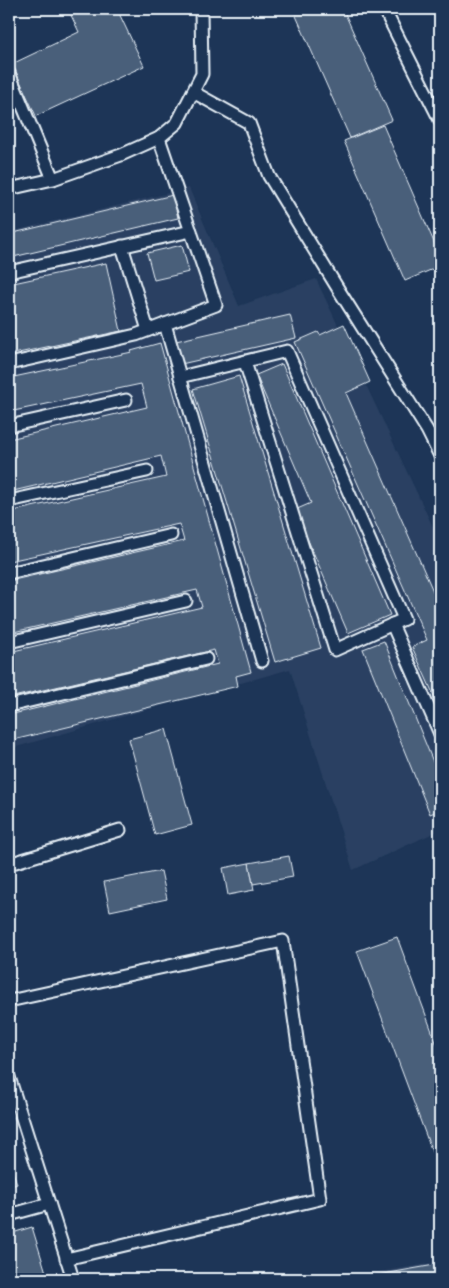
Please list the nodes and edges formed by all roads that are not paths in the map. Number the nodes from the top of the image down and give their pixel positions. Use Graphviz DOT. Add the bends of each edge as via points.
graph roads {
  1 [pos="201,9"];
  2 [pos="384,9"];
  3 [pos="9,73"];
  4 [pos="193,92"];
  5 [pos="440,120"];
  6 [pos="159,138"];
  7 [pos="53,179"];
  8 [pos="9,189"];
  9 [pos="191,231"];
  10 [pos="122,246"];
  11 [pos="9,272"];
  12 [pos="165,324"];
  13 [pos="148,330"];
  14 [pos="245,362"];
  15 [pos="9,364"];
  16 [pos="180,377"];
  17 [pos="126,400"];
  18 [pos="9,426"];
  19 [pos="440,456"];
  20 [pos="147,471"];
  21 [pos="9,501"];
  22 [pos="171,535"];
  23 [pos="9,573"];
  24 [pos="186,601"];
  25 [pos="392,624"];
  26 [pos="9,642"];
  27 [pos="206,659"];
  28 [pos="262,661"];
  29 [pos="9,706"];
  30 [pos="440,734"];
  31 [pos="120,830"];
  32 [pos="9,864"];
  33 [pos="9,1001"];
  34 [pos="9,1077"];
  35 [pos="49,1204"];
  36 [pos="9,1215"];
  37 [pos="66,1259"];
  38 [pos="73,1279"];
  1 -- 4 [label="lane" via="202,74"];
  2 -- 5 [label="lane"];
  3 -- 7 [label="lane"];
  4 -- 6 [label="lane" via="177,123"];
  4 -- 19 [label="lane" via="249,123 269,176"];
  6 -- 7 [label="lane"];
  6 -- 9 [label="lane"];
  7 -- 8 [label="lane"];
  9 -- 10 [label="lane"];
  9 -- 12 [label="lane" via="216,305"];
  10 -- 11 [label="lane"];
  10 -- 13 [label="lane"];
  12 -- 13 [label="lane"];
  12 -- 16 [label="lane"];
  13 -- 15 [label="lane"];
  14 -- 16 [label="lane"];
  14 -- 25 [label="lane" via="287,351 404,619"];
  14 -- 25 [label="lane" via="335,650"];
  16 -- 28 [label="lane"];
  17 -- 18 [label="lane"];
  20 -- 21 [label="lane"];
  22 -- 23 [label="lane"];
  24 -- 26 [label="lane"];
  25 -- 30 [label="lane"];
  27 -- 29 [label="lane"];
  31 -- 32 [label="lane"];
  33 -- 37 [label="lane" via="284,941 320,1199"];
  34 -- 35 [label="lane"];
  35 -- 36 [label="lane"];
  35 -- 37 [label="lane"];
  37 -- 38 [label="lane"];
}
